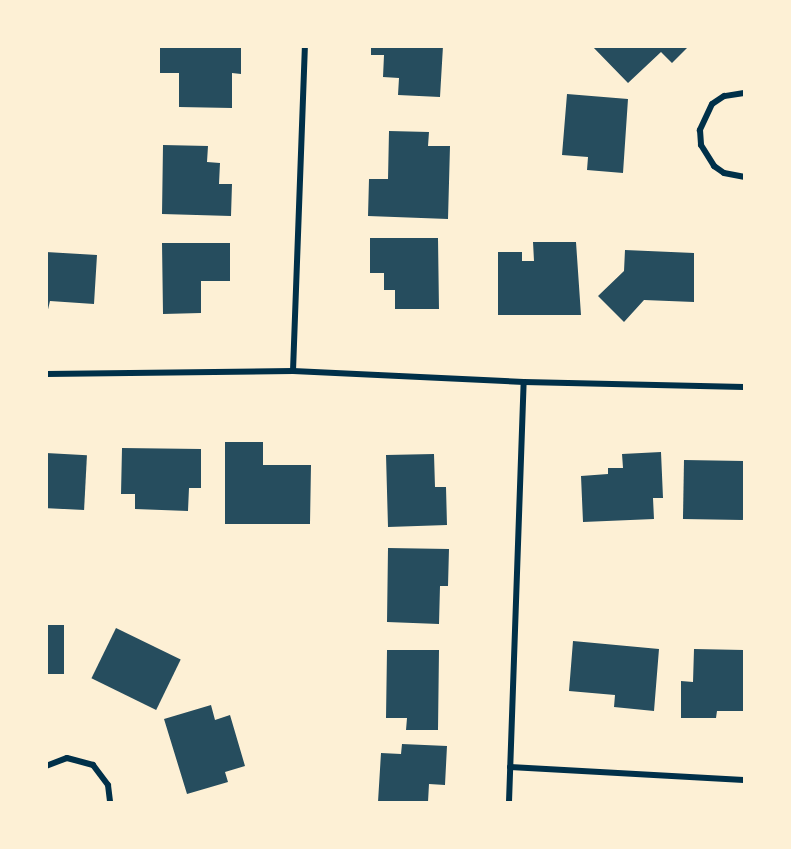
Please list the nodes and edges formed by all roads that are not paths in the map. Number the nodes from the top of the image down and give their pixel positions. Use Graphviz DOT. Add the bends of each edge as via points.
graph roads {
  1 [pos="304,46"];
  2 [pos="744,93"];
  3 [pos="744,177"];
  4 [pos="293,371"];
  5 [pos="46,374"];
  6 [pos="524,382"];
  7 [pos="744,387"];
  8 [pos="46,766"];
  9 [pos="510,767"];
  10 [pos="744,780"];
  11 [pos="110,802"];
  12 [pos="509,802"];
  1 -- 4 [label="street"];
  2 -- 3 [label="street" via="724,96 712,105 700,130 701,145 714,166 724,173"];
  4 -- 5 [label="street"];
  4 -- 6 [label="street"];
  6 -- 7 [label="street"];
  6 -- 9 [label="street"];
  8 -- 11 [label="street" via="67,758 93,765 108,785"];
  9 -- 10 [label="street"];
  9 -- 12 [label="street"];
}
